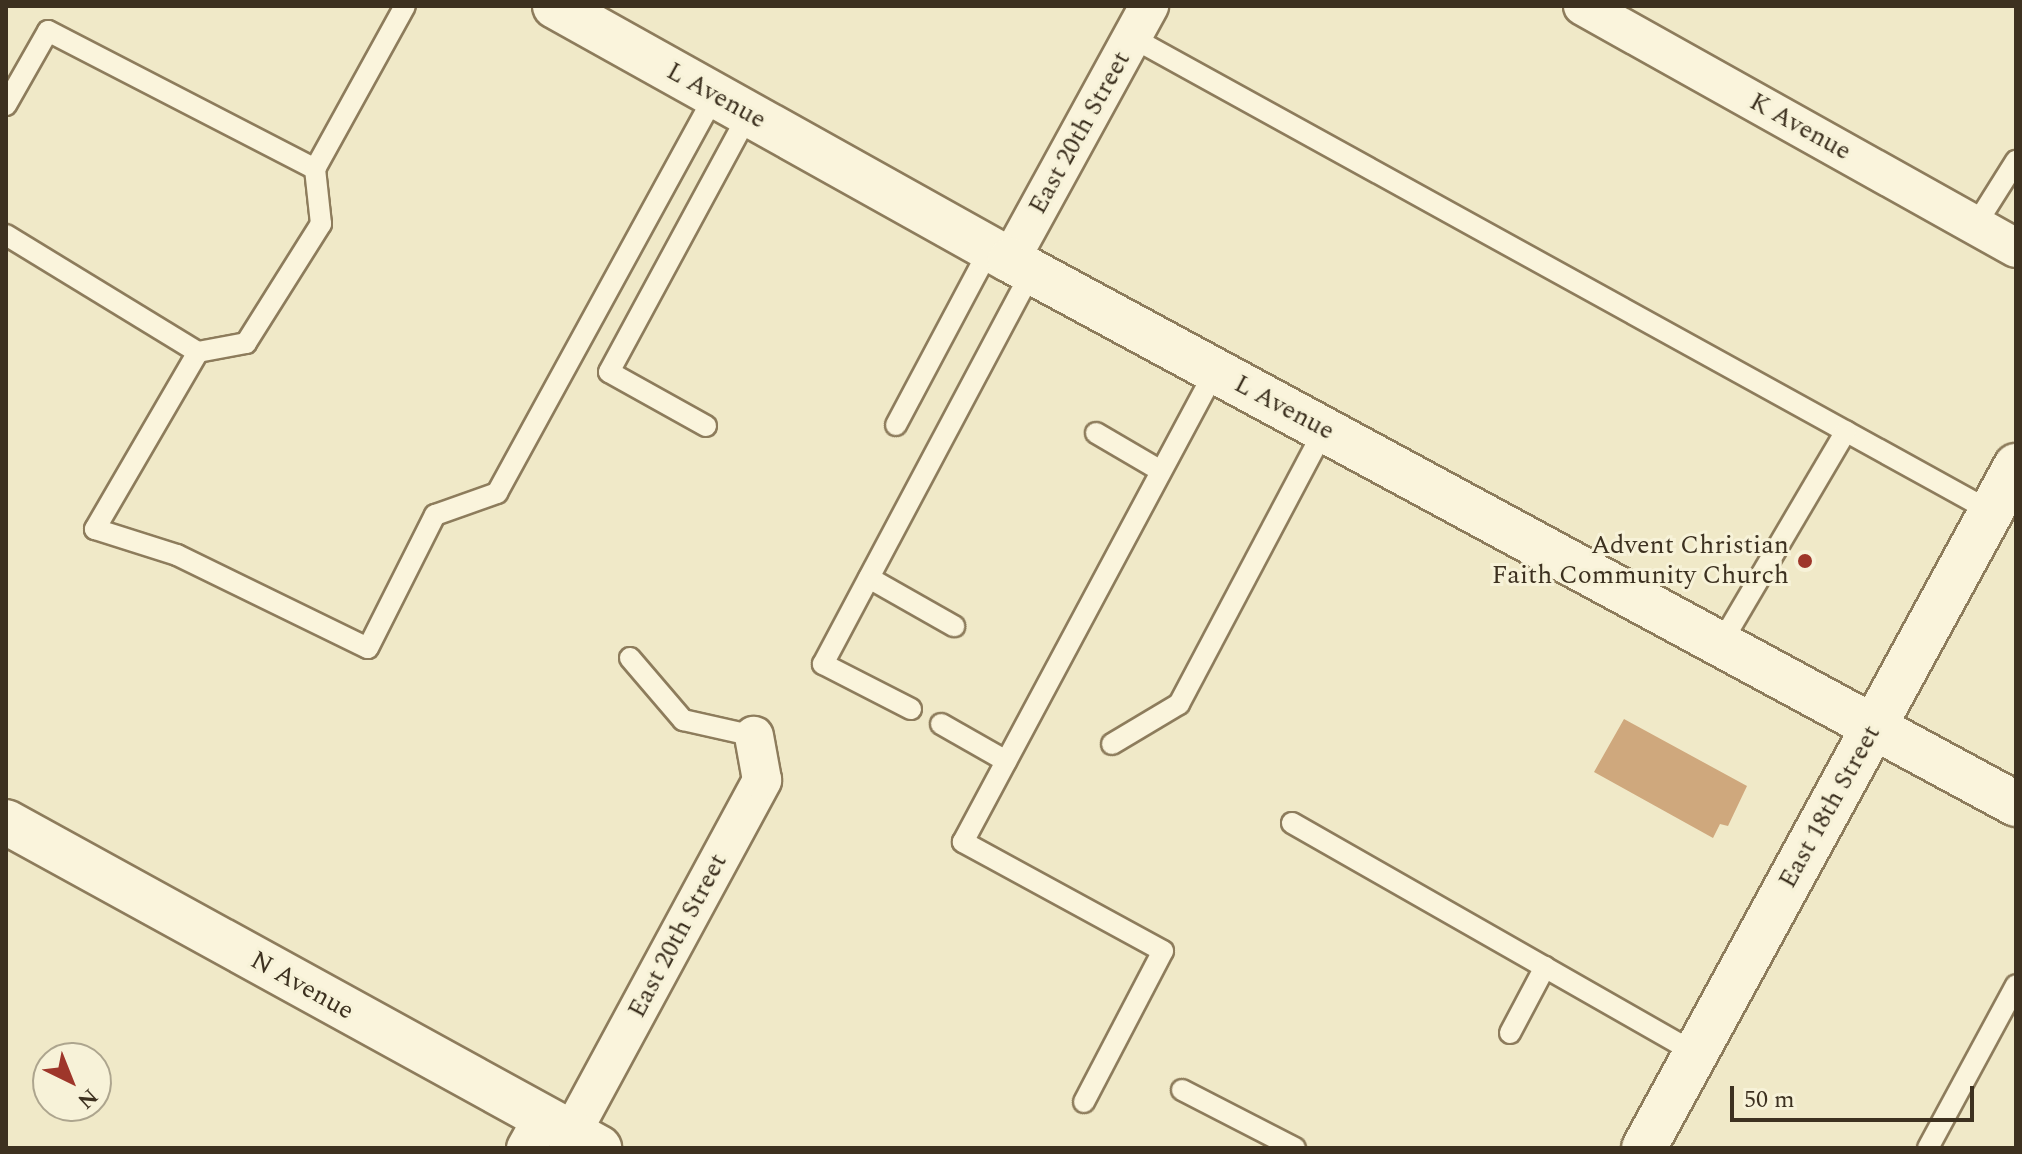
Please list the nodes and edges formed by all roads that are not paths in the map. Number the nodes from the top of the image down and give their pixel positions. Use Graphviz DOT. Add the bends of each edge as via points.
graph roads {
  1 [pos="405,6"];
  2 [pos="555,6"];
  3 [pos="1583,6"];
  4 [pos="599,16"];
  5 [pos="1141,22"];
  6 [pos="6,105"];
  7 [pos="731,106"];
  8 [pos="2016,161"];
  9 [pos="315,169"];
  10 [pos="1975,226"];
  11 [pos="6,235"];
  12 [pos="2016,248"];
  13 [pos="1011,260"];
  14 [pos="198,352"];
  15 [pos="1215,371"];
  16 [pos="896,425"];
  17 [pos="706,426"];
  18 [pos="1324,430"];
  19 [pos="1846,431"];
  20 [pos="1096,433"];
  21 [pos="2016,466"];
  22 [pos="1161,471"];
  23 [pos="1992,512"];
  24 [pos="869,578"];
  25 [pos="954,626"];
  26 [pos="1720,645"];
  27 [pos="630,658"];
  28 [pos="911,709"];
  29 [pos="941,724"];
  30 [pos="1873,729"];
  31 [pos="754,736"];
  32 [pos="1112,744"];
  33 [pos="1006,761"];
  34 [pos="2016,804"];
  35 [pos="6,822"];
  36 [pos="1292,823"];
  37 [pos="1545,967"];
  38 [pos="2016,985"];
  39 [pos="1510,1033"];
  40 [pos="1697,1054"];
  41 [pos="1182,1090"];
  42 [pos="1084,1102"];
  43 [pos="560,1137"];
  44 [pos="1295,1148"];
  45 [pos="1644,1148"];
  46 [pos="1928,1148"];
  1 -- 9 [label="lane"];
  2 -- 4 [label="street, L Avenue"];
  3 -- 10 [label="street, K Avenue"];
  4 -- 7 [label="street, L Avenue"];
  5 -- 13 [label="street, East 20th Street"];
  5 -- 19 [label="lane"];
  6 -- 9 [label="lane" via="48,31"];
  7 -- 13 [label="street, L Avenue"];
  7 -- 14 [label="lane" via="497,493 435,515 368,648 177,555 95,529"];
  7 -- 17 [label="lane" via="609,372"];
  8 -- 10 [label="lane"];
  9 -- 14 [label="lane" via="321,224 246,343"];
  10 -- 12 [label="street, K Avenue"];
  11 -- 14 [label="lane"];
  13 -- 15 [label="street, L Avenue"];
  13 -- 16 [label="lane"];
  13 -- 24 [label="lane"];
  15 -- 18 [label="street, L Avenue"];
  15 -- 22 [label="lane"];
  18 -- 26 [label="street, L Avenue"];
  18 -- 32 [label="lane" via="1179,704"];
  19 -- 23 [label="lane"];
  19 -- 26 [label="lane"];
  20 -- 22 [label="lane"];
  21 -- 23 [label="street, East 18th Street"];
  22 -- 33 [label="lane"];
  23 -- 30 [label="street, East 18th Street"];
  24 -- 25 [label="lane"];
  24 -- 28 [label="lane" via="823,664"];
  26 -- 30 [label="street, L Avenue"];
  27 -- 31 [label="lane" via="683,720"];
  29 -- 33 [label="lane"];
  30 -- 34 [label="street, L Avenue"];
  30 -- 40 [label="street, East 18th Street"];
  31 -- 43 [label="street, East 20th Street" via="762,780"];
  33 -- 42 [label="lane" via="963,842 1163,951"];
  35 -- 43 [label="street, N Avenue"];
  36 -- 37 [label="lane"];
  37 -- 39 [label="lane"];
  37 -- 40 [label="lane"];
  38 -- 46 [label="lane"];
  40 -- 45 [label="street, East 18th Street"];
  41 -- 44 [label="lane"];
}
